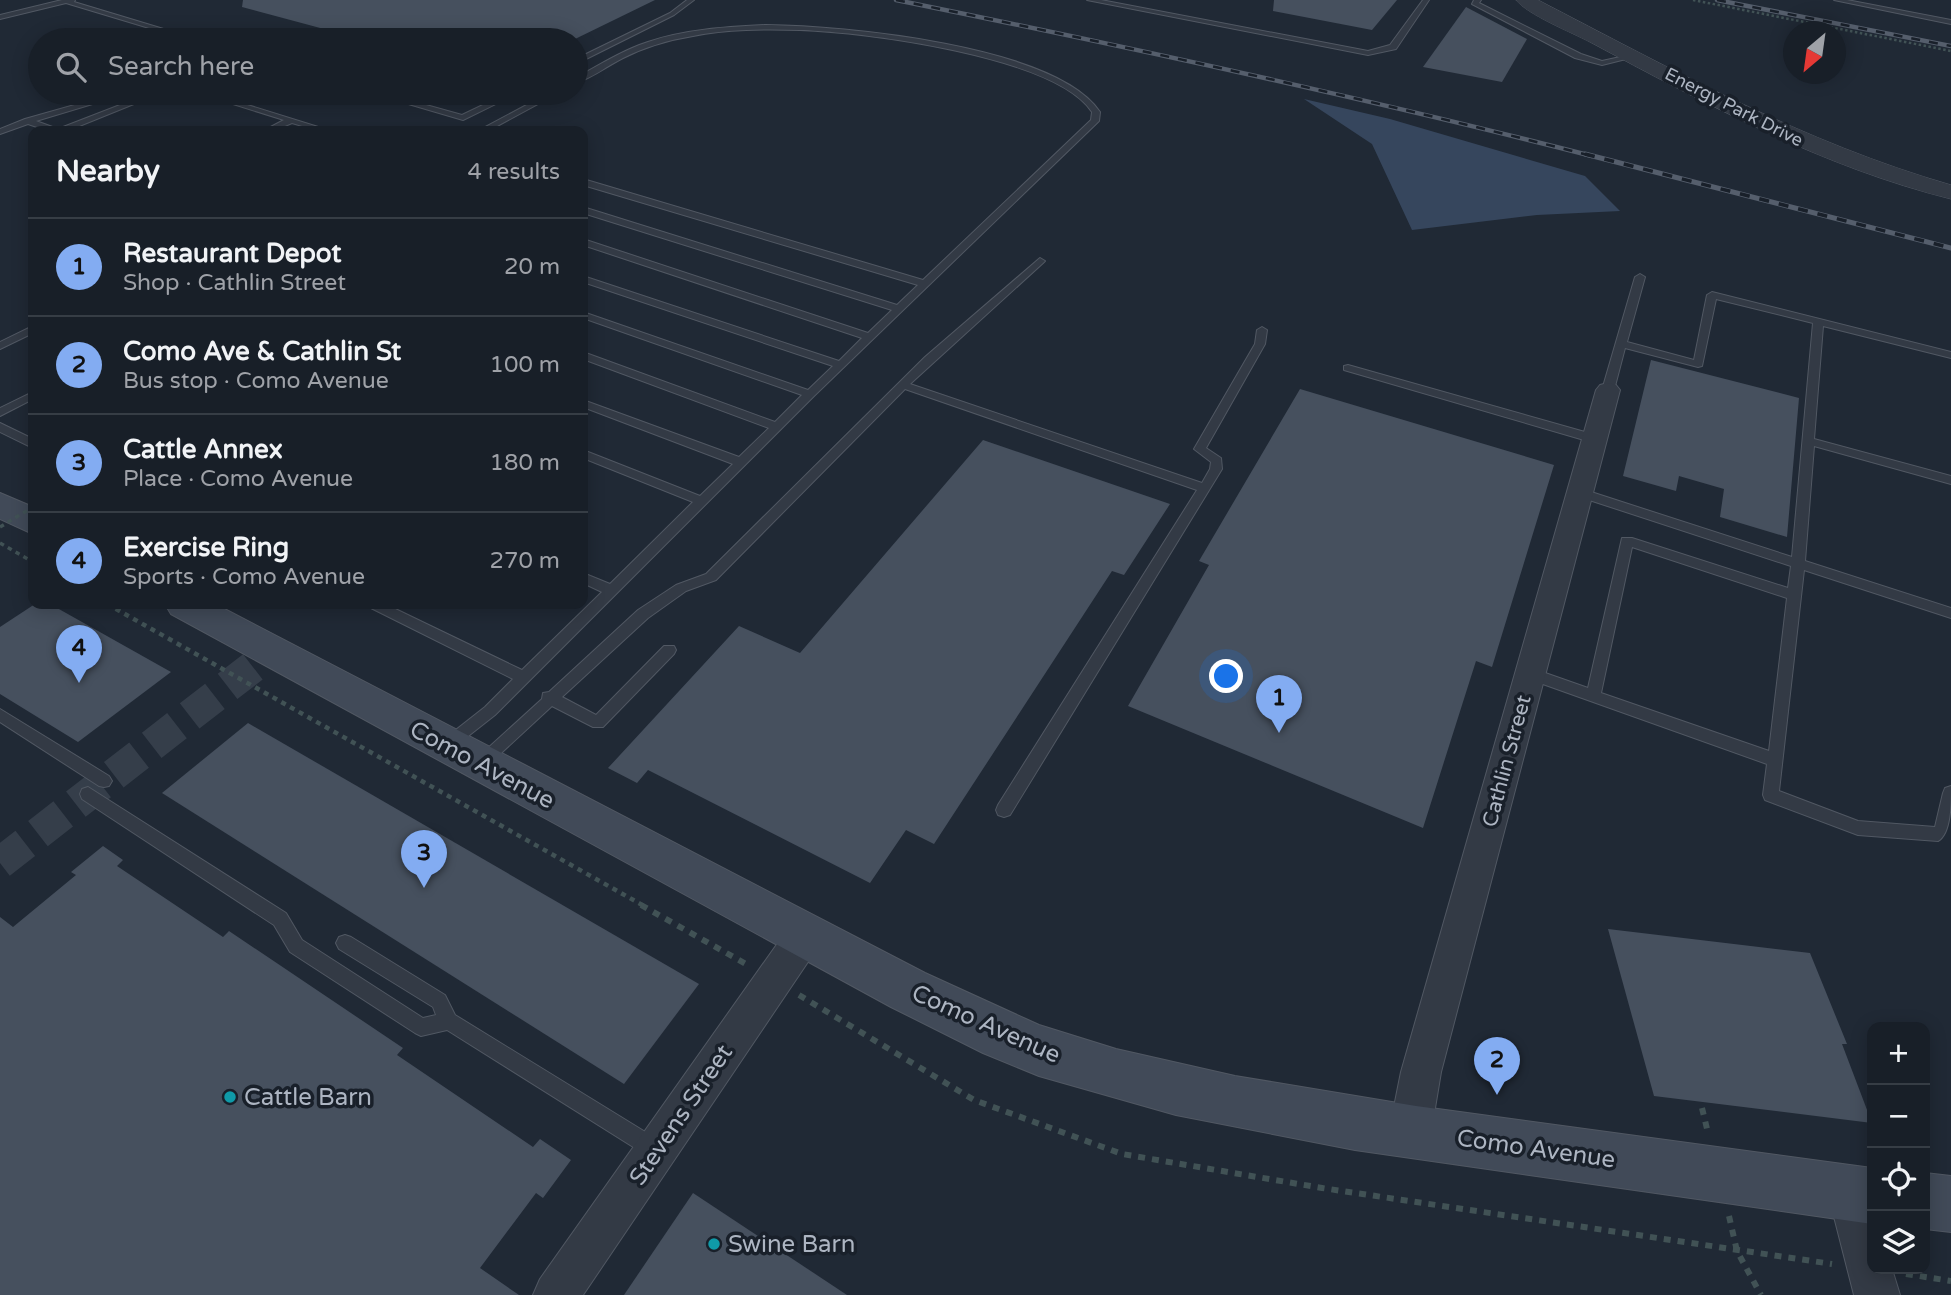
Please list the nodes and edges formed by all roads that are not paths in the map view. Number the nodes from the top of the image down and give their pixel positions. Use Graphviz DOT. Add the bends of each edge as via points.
graph roads {
  1 [pos="691,0"];
  2 [pos="1090,0"];
  3 [pos="1426,0"];
  4 [pos="1478,0"];
  5 [pos="1525,0"];
  6 [pos="1837,0"];
  7 [pos="1880,0"];
  8 [pos="68,1"];
  9 [pos="1896,11"];
  10 [pos="0,17"];
  11 [pos="1951,22"];
  12 [pos="157,28"];
  13 [pos="588,56"];
  14 [pos="1634,56"];
  15 [pos="588,75"];
  16 [pos="83,105"];
  17 [pos="126,105"];
  18 [pos="242,105"];
  19 [pos="417,105"];
  20 [pos="490,105"];
  21 [pos="531,105"];
  22 [pos="291,120"];
  23 [pos="28,121"];
  24 [pos="0,122"];
  25 [pos="15,126"];
  26 [pos="43,126"];
  27 [pos="71,126"];
  28 [pos="278,126"];
  29 [pos="311,126"];
  30 [pos="491,126"];
  31 [pos="0,132"];
  32 [pos="588,183"];
  33 [pos="1951,192"];
  34 [pos="588,212"];
  35 [pos="588,244"];
  36 [pos="1040,261"];
  37 [pos="1640,277"];
  38 [pos="588,281"];
  39 [pos="926,284"];
  40 [pos="899,309"];
  41 [pos="588,317"];
  42 [pos="1818,321"];
  43 [pos="1262,330"];
  44 [pos="28,332"];
  45 [pos="870,337"];
  46 [pos="1621,344"];
  47 [pos="0,346"];
  48 [pos="1951,355"];
  49 [pos="588,357"];
  50 [pos="841,365"];
  51 [pos="1348,368"];
  52 [pos="903,385"];
  53 [pos="1608,390"];
  54 [pos="810,394"];
  55 [pos="28,398"];
  56 [pos="588,405"];
  57 [pos="0,413"];
  58 [pos="0,427"];
  59 [pos="776,427"];
  60 [pos="1595,439"];
  61 [pos="1808,440"];
  62 [pos="28,441"];
  63 [pos="588,456"];
  64 [pos="740,462"];
  65 [pos="1951,480"];
  66 [pos="1205,488"];
  67 [pos="1581,493"];
  68 [pos="701,501"];
  69 [pos="0,504"];
  70 [pos="28,519"];
  71 [pos="1798,564"];
  72 [pos="588,580"];
  73 [pos="611,590"];
  74 [pos="1794,595"];
  75 [pos="193,609"];
  76 [pos="384,609"];
  77 [pos="1951,613"];
  78 [pos="669,650"];
  79 [pos="1531,674"];
  80 [pos="523,677"];
  81 [pos="1593,695"];
  82 [pos="548,698"];
  83 [pos="0,715"];
  84 [pos="463,755"];
  85 [pos="1775,760"];
  86 [pos="104,781"];
  87 [pos="1951,793"];
  88 [pos="88,794"];
  89 [pos="1004,810"];
  90 [pos="806,935"];
  91 [pos="345,943"];
  92 [pos="449,1021"];
  93 [pos="1410,1132"];
  94 [pos="657,1150"];
  95 [pos="1861,1195"];
  96 [pos="1930,1202"];
  97 [pos="1951,1204"];
  98 [pos="556,1295"];
  99 [pos="1877,1295"];
  1 -- 13 [label="lane"];
  2 -- 3 [label="lane" via="1367,53 1393,47"];
  4 -- 14 [label="lane" via="1474,3 1578,56 1602,63"];
  5 -- 14 [label="street, Energy Park Drive"];
  6 -- 9 [label="lane"];
  7 -- 9 [label="lane"];
  8 -- 10 [label="lane"];
  8 -- 12 [label="lane"];
  9 -- 11 [label="lane"];
  14 -- 33 [label="street, Energy Park Drive" via="1813,147"];
  15 -- 39 [label="lane" via="645,45 696,33 849,29 1011,62 1056,80 1084,99 1096,112 1095,121"];
  16 -- 23 [label="lane"];
  17 -- 27 [label="lane"];
  18 -- 22 [label="lane"];
  19 -- 20 [label="lane" via="463,118"];
  21 -- 30 [label="lane"];
  22 -- 28 [label="lane"];
  22 -- 29 [label="lane"];
  23 -- 25 [label="lane"];
  23 -- 26 [label="lane"];
  24 -- 25 [label="lane"];
  25 -- 31 [label="lane"];
  32 -- 39 [label="lane"];
  34 -- 40 [label="lane"];
  35 -- 45 [label="lane"];
  36 -- 52 [label="lane"];
  37 -- 46 [label="lane"];
  38 -- 50 [label="lane"];
  39 -- 40 [label="lane"];
  40 -- 45 [label="lane"];
  41 -- 54 [label="lane"];
  42 -- 46 [label="lane" via="1712,295 1698,364"];
  42 -- 48 [label="lane"];
  42 -- 61 [label="lane"];
  43 -- 66 [label="lane" via="1260,344 1200,449 1217,461"];
  44 -- 47 [label="lane"];
  45 -- 50 [label="lane"];
  46 -- 53 [label="lane"];
  49 -- 59 [label="lane"];
  50 -- 54 [label="lane"];
  51 -- 60 [label="lane"];
  52 -- 66 [label="lane"];
  52 -- 82 [label="lane" via="711,578 681,587 643,614"];
  53 -- 60 [label="street, Cathlin Street"];
  54 -- 59 [label="lane"];
  55 -- 57 [label="lane"];
  56 -- 64 [label="lane"];
  58 -- 62 [label="lane"];
  59 -- 64 [label="lane"];
  60 -- 67 [label="street, Cathlin Street"];
  61 -- 65 [label="lane"];
  61 -- 71 [label="lane"];
  63 -- 68 [label="lane"];
  64 -- 68 [label="lane"];
  66 -- 89 [label="lane"];
  67 -- 71 [label="lane"];
  67 -- 79 [label="street, Cathlin Street"];
  68 -- 73 [label="lane"];
  69 -- 70 [label="main road"];
  71 -- 74 [label="lane"];
  71 -- 77 [label="lane"];
  72 -- 73 [label="lane"];
  73 -- 80 [label="lane"];
  74 -- 81 [label="lane" via="1627,541"];
  74 -- 85 [label="lane"];
  75 -- 84 [label="main road, Como Avenue"];
  76 -- 80 [label="lane"];
  78 -- 82 [label="lane" via="598,723"];
  79 -- 81 [label="lane"];
  79 -- 93 [label="street, Cathlin Street" via="1425,1059"];
  80 -- 84 [label="lane"];
  81 -- 85 [label="lane"];
  82 -- 84 [label="lane"];
  83 -- 86 [label="lane"];
  84 -- 90 [label="main road, Como Avenue"];
  85 -- 87 [label="lane" via="1771,795 1858,828 1938,834 1943,830"];
  88 -- 92 [label="lane" via="280,919 296,946 421,1027"];
  90 -- 93 [label="main road, Como Avenue" via="989,1030 1055,1057 1226,1101"];
  90 -- 94 [label="street, Stevens Street"];
  91 -- 92 [label="lane" via="439,1001"];
  92 -- 94 [label="lane"];
  93 -- 95 [label="main road, Como Avenue"];
  94 -- 98 [label="street, Stevens Street"];
  95 -- 99 [label="street"];
  96 -- 97 [label="main road"];
}
